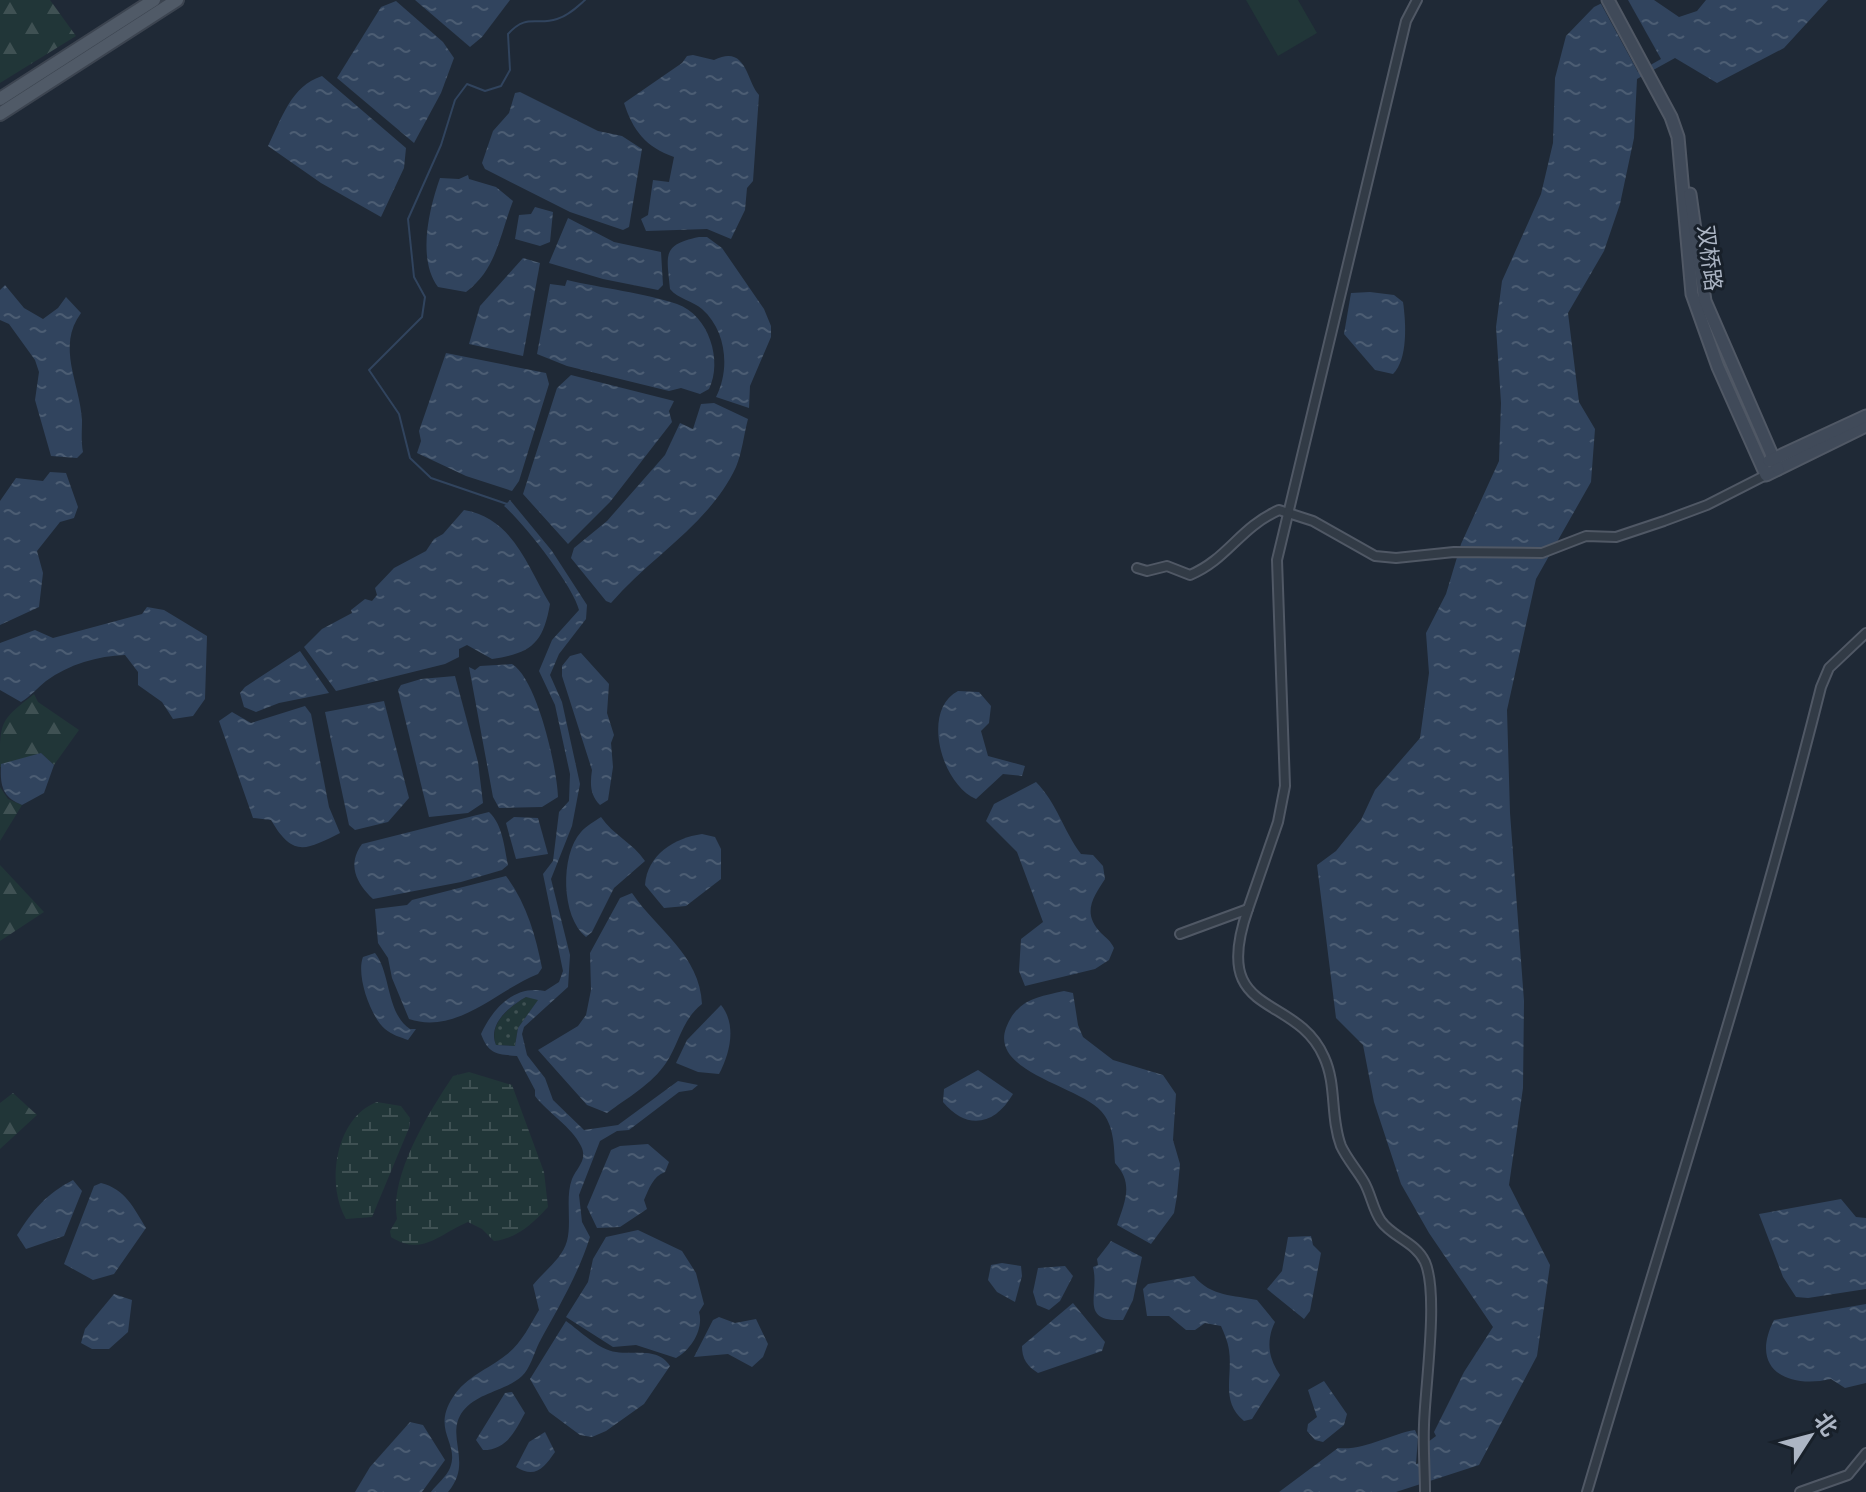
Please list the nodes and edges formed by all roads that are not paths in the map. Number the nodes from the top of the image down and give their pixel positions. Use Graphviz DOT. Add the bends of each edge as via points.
graph roads {
  1 [pos="154,0"];
  2 [pos="177,0"];
  3 [pos="1417,0"];
  4 [pos="1608,0"];
  5 [pos="1616,0"];
  6 [pos="1641,52"];
  7 [pos="0,99"];
  8 [pos="0,114"];
  9 [pos="1866,416"];
  10 [pos="1866,426"];
  11 [pos="1775,464"];
  12 [pos="1763,470"];
  13 [pos="1288,511"];
  14 [pos="1137,568"];
  15 [pos="1866,633"];
  16 [pos="1248,909"];
  17 [pos="1180,934"];
  18 [pos="1866,1453"];
  19 [pos="1425,1492"];
  20 [pos="1587,1492"];
  21 [pos="1800,1492"];
  1 -- 7 [label="main road"];
  2 -- 8 [label="main road"];
  3 -- 13 [label="street" via="1406,21"];
  4 -- 6 [label="street"];
  5 -- 6 [label="street"];
  6 -- 11 [label="street" via="1682,132 1705,301"];
  6 -- 12 [label="street, 双桥路" via="1678,137 1688,273 1696,308"];
  9 -- 11 [label="street"];
  10 -- 11 [label="street"];
  11 -- 12 [label="street"];
  12 -- 13 [label="street" via="1707,505 1616,537 1586,536 1542,553 1375,556"];
  13 -- 14 [label="street" via="1279,510 1245,528 1215,563 1190,575 1167,566"];
  13 -- 16 [label="street" via="1277,560 1285,786"];
  15 -- 20 [label="street" via="1829,668 1821,687 1784,837"];
  16 -- 17 [label="street"];
  16 -- 19 [label="street" via="1238,960 1245,987 1264,1006 1308,1031 1325,1058 1341,1145 1382,1222 1406,1238 1424,1260 1432,1287"];
  18 -- 21 [label="street" via="1848,1475"];
}
